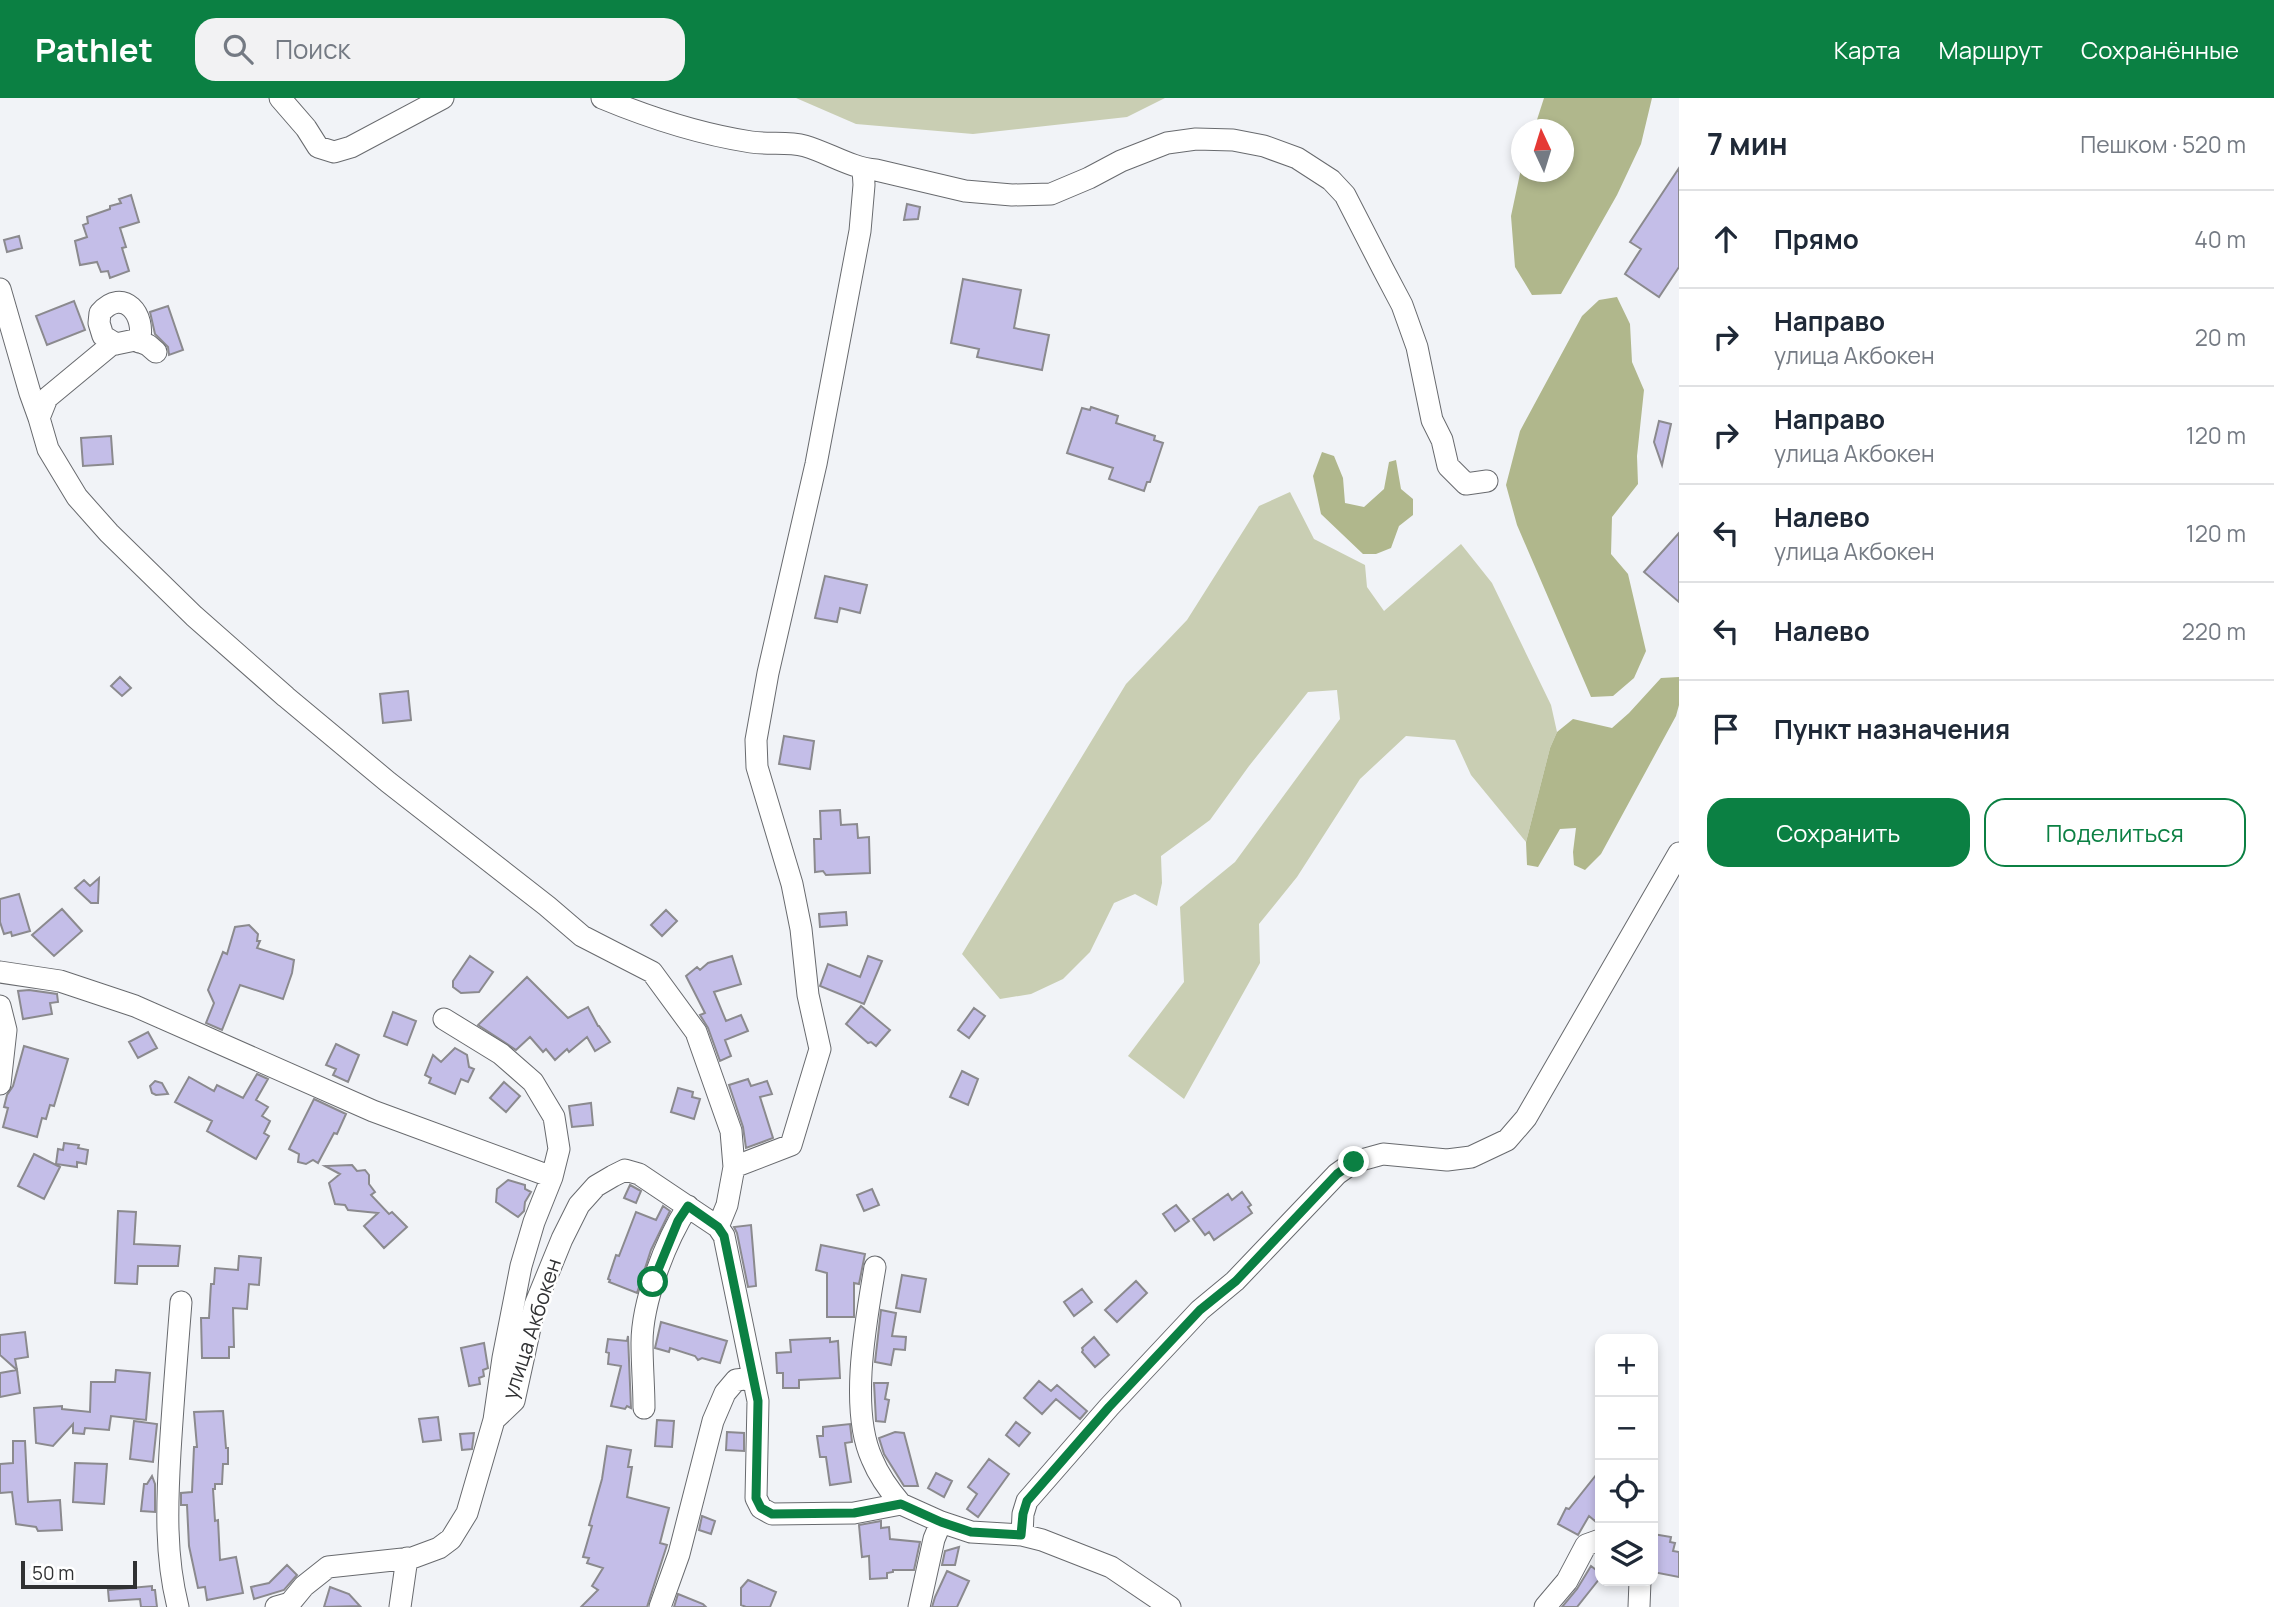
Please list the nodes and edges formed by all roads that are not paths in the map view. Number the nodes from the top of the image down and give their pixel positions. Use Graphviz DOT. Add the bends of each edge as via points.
graph roads {
  1 [pos="280,98"];
  2 [pos="443,98"];
  3 [pos="602,98"];
  4 [pos="863,169"];
  5 [pos="0,289"];
  6 [pos="116,344"];
  7 [pos="39,418"];
  8 [pos="1487,481"];
  9 [pos="1679,853"];
  10 [pos="0,972"];
  11 [pos="0,1006"];
  12 [pos="444,1019"];
  13 [pos="0,1084"];
  14 [pos="734,1167"];
  15 [pos="552,1177"];
  16 [pos="688,1206"];
  17 [pos="718,1227"];
  18 [pos="875,1267"];
  19 [pos="181,1302"];
  20 [pos="753,1382"];
  21 [pos="644,1408"];
  22 [pos="494,1420"];
  23 [pos="901,1504"];
  24 [pos="941,1522"];
  25 [pos="1021,1535"];
  26 [pos="1595,1542"];
  27 [pos="407,1558"];
  28 [pos="1640,1586"];
  29 [pos="285,1606"];
  30 [pos="178,1607"];
  31 [pos="400,1607"];
  32 [pos="660,1607"];
  33 [pos="919,1607"];
  34 [pos="1170,1607"];
  35 [pos="1545,1607"];
  36 [pos="1639,1607"];
  1 -- 2 [label="street" via="318,147 334,152"];
  3 -- 4 [label="street" via="691,130 804,146"];
  4 -- 8 [label="street" via="1013,201 1051,194 1167,143 1233,140 1297,158 1345,195 1402,305 1448,466 1466,484"];
  4 -- 14 [label="street" via="860,231 816,464 756,740 757,767 792,884 820,1049 791,1145"];
  5 -- 7 [label="street"];
  6 -- 6 [label="street" via="147,347 135,310 122,303 100,313 103,336"];
  6 -- 7 [label="street" via="47,398"];
  7 -- 14 [label="street" via="48,449 77,497 194,615 388,782 582,936 652,972 696,1032 731,1131"];
  9 -- 25 [label="street" via="1526,1118 1507,1140 1471,1157 1447,1160 1383,1154 1354,1162 1337,1174 1236,1281 1200,1310 1036,1490 1027,1501"];
  10 -- 15 [label="street" via="60,981 135,1006 373,1111"];
  11 -- 13 [label="street" via="6,1030"];
  12 -- 15 [label="street" via="502,1054 538,1089 554,1117 559,1149"];
  14 -- 17 [label="street"];
  15 -- 22 [label="street" via="521,1266"];
  16 -- 17 [label="street, улица Акбокен"];
  16 -- 21 [label="street" via="653,1282 645,1312"];
  16 -- 22 [label="street, улица Акбокен" via="625,1170 596,1186 579,1205 535,1305 514,1401"];
  17 -- 20 [label="street" via="724,1236"];
  18 -- 23 [label="street" via="861,1383 863,1426 871,1457"];
  19 -- 30 [label="street" via="166,1518"];
  20 -- 23 [label="street" via="758,1401 756,1498 761,1508 772,1514 854,1513"];
  20 -- 32 [label="street" via="736,1380 713,1421"];
  22 -- 27 [label="street" via="467,1513 451,1539 439,1548"];
  23 -- 24 [label="street"];
  24 -- 25 [label="street" via="971,1532"];
  24 -- 33 [label="street"];
  25 -- 34 [label="street" via="1111,1567"];
  26 -- 35 [label="street" via="1586,1545 1567,1581"];
  27 -- 29 [label="street" via="328,1567"];
  27 -- 31 [label="street"];
  28 -- 36 [label="street"];
}
